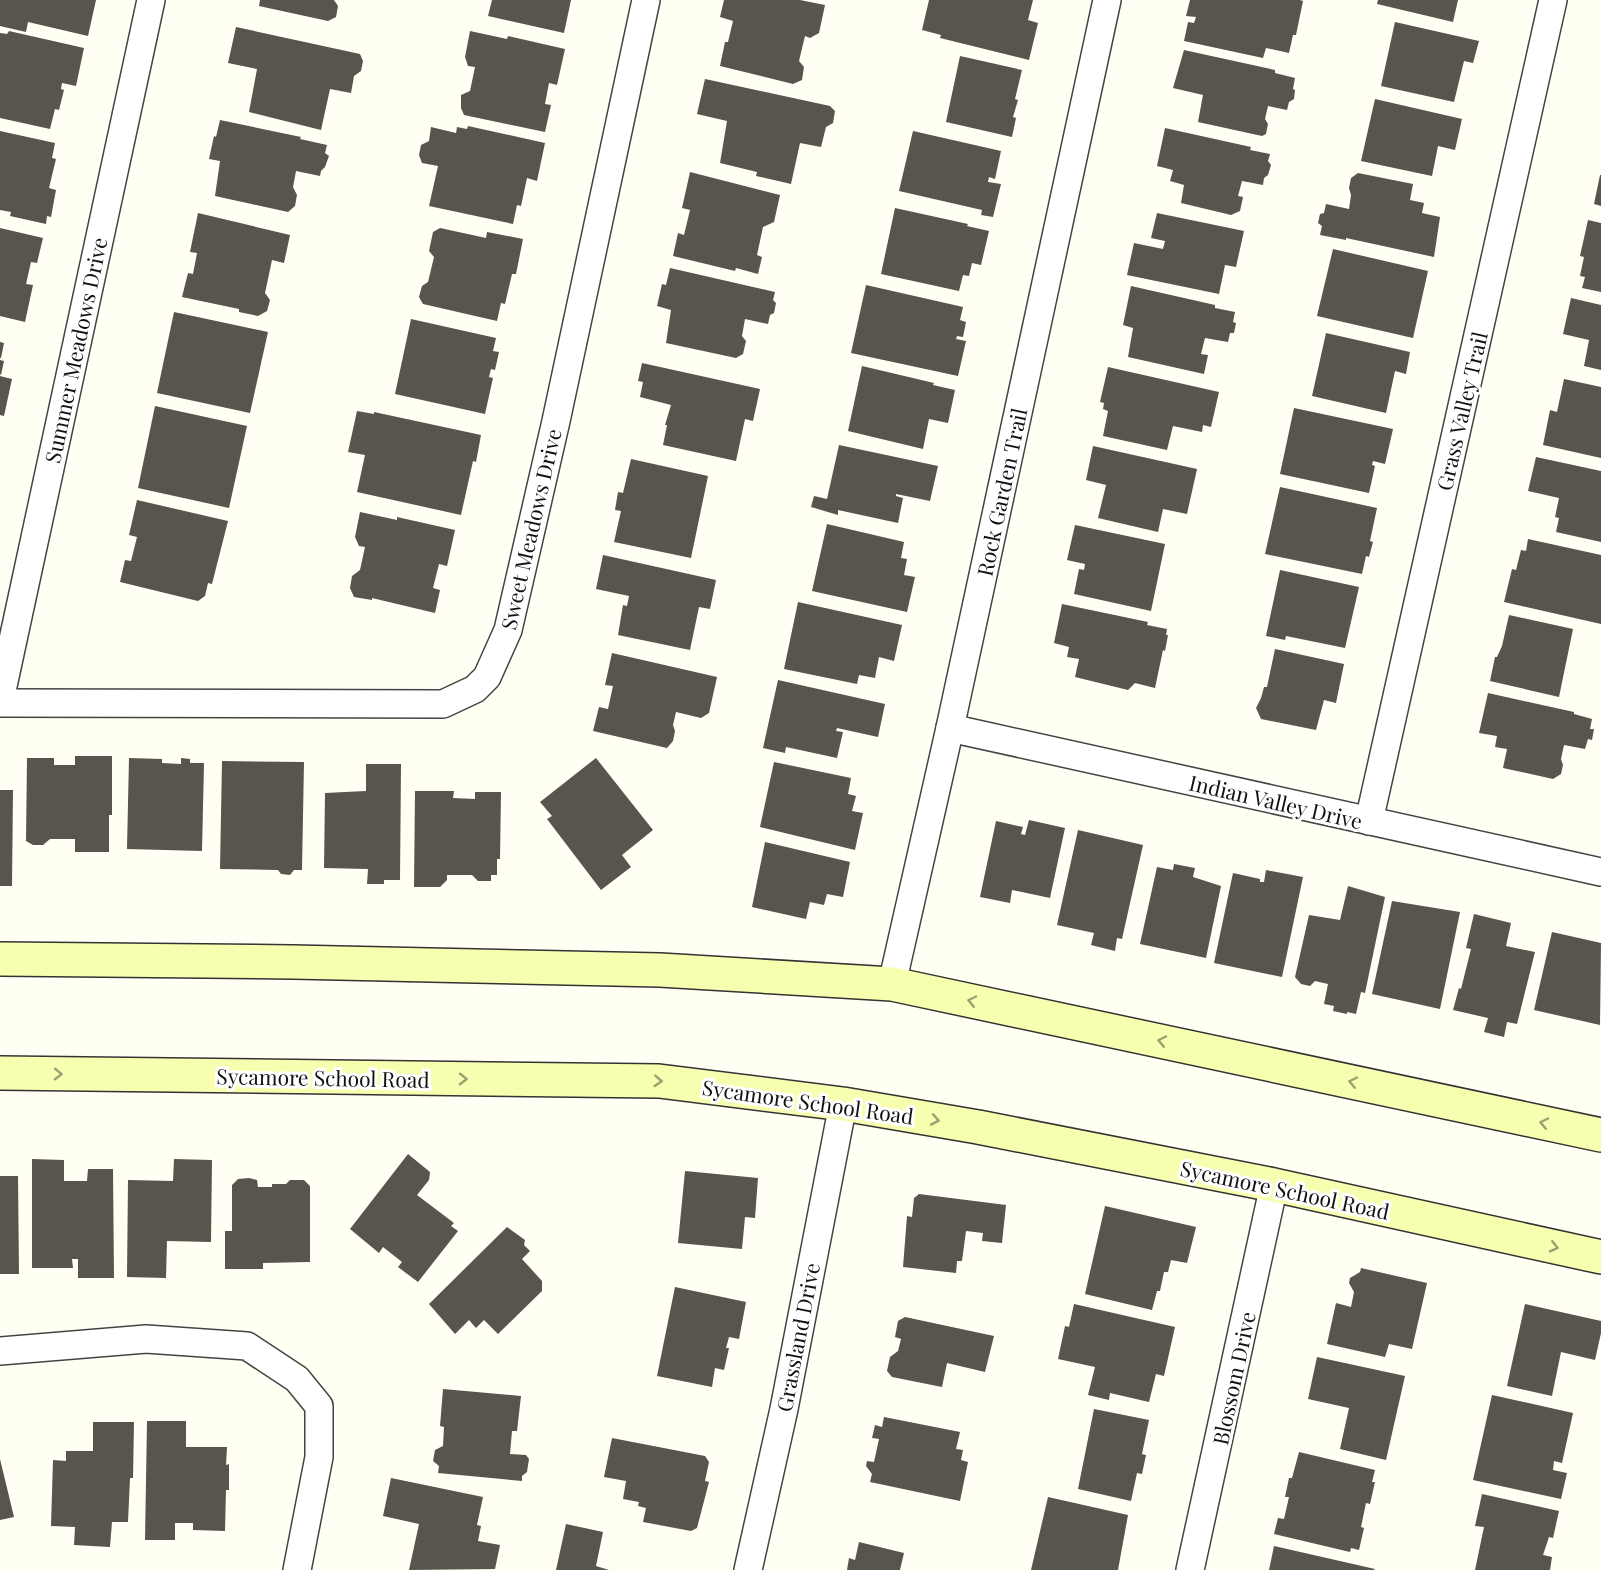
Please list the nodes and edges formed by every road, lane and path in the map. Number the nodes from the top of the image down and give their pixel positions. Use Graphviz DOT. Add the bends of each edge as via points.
graph roads {
  1 [pos="151,0"];
  2 [pos="646,0"];
  3 [pos="1107,0"];
  4 [pos="1553,0"];
  5 [pos="0,701"];
  6 [pos="950,728"];
  7 [pos="1369,821"];
  8 [pos="1601,872"];
  9 [pos="0,959"];
  10 [pos="892,984"];
  11 [pos="0,1073"];
  12 [pos="843,1104"];
  13 [pos="1601,1135"];
  14 [pos="1274,1185"];
  15 [pos="1601,1257"];
  16 [pos="0,1351"];
  17 [pos="297,1570"];
  18 [pos="748,1570"];
  19 [pos="1190,1570"];
  1 -- 5 [label="street, Summer Meadows Drive"];
  2 -- 5 [label="street, Sweet Meadows Drive" via="508,630 487,676 475,689 443,704"];
  3 -- 6 [label="street, Rock Garden Trail"];
  4 -- 7 [label="street, Grass Valley Trail"];
  6 -- 7 [label="street, Indian Valley Drive"];
  6 -- 10 [label="street, Rock Garden Trail"];
  7 -- 8 [label="street, Indian Valley Drive"];
  9 -- 10 [label="main road" via="660,970"];
  13 -- 10 [label="main road, one-way"];
  11 -- 12 [label="main road, Sycamore School Road, one-way" via="659,1081"];
  12 -- 14 [label="main road, Sycamore School Road, one-way"];
  12 -- 18 [label="street, Grassland Drive" via="784,1409"];
  14 -- 15 [label="main road, Sycamore School Road, one-way"];
  14 -- 19 [label="street, Blossom Drive"];
  16 -- 17 [label="street" via="147,1339 248,1346 297,1378 319,1406 319,1458"];
}
